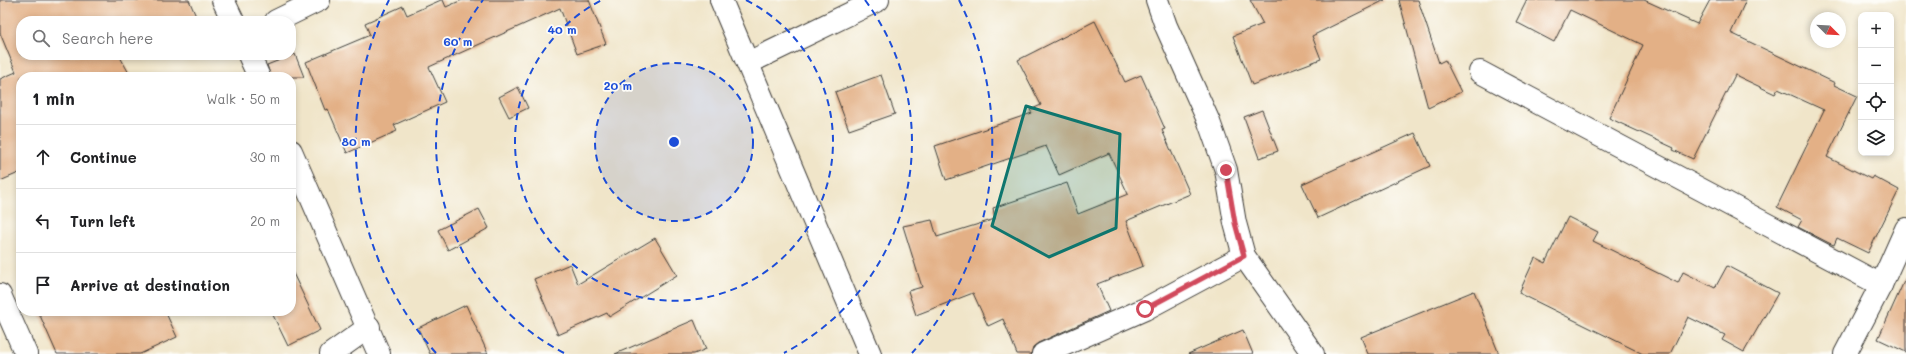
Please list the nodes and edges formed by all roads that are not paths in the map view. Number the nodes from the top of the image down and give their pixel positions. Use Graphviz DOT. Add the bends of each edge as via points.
graph roads {
  1 [pos="223,0"];
  2 [pos="319,0"];
  3 [pos="721,0"];
  4 [pos="878,0"];
  5 [pos="1156,0"];
  6 [pos="231,16"];
  7 [pos="286,16"];
  8 [pos="251,60"];
  9 [pos="748,63"];
  10 [pos="256,72"];
  11 [pos="1480,72"];
  12 [pos="296,162"];
  13 [pos="1906,229"];
  14 [pos="1244,256"];
  15 [pos="1880,285"];
  16 [pos="0,295"];
  17 [pos="369,328"];
  18 [pos="26,354"];
  19 [pos="331,354"];
  20 [pos="379,354"];
  21 [pos="870,354"];
  22 [pos="1043,354"];
  23 [pos="1313,354"];
  24 [pos="1845,354"];
  1 -- 6 [label="street"];
  2 -- 7 [label="street"];
  3 -- 9 [label="street"];
  4 -- 9 [label="street"];
  5 -- 14 [label="street" via="1210,122 1226,170 1235,223"];
  8 -- 10 [label="street"];
  9 -- 21 [label="street"];
  11 -- 15 [label="street"];
  12 -- 17 [label="street"];
  13 -- 15 [label="street"];
  14 -- 22 [label="street" via="1145,309"];
  14 -- 23 [label="street"];
  15 -- 24 [label="street"];
  16 -- 18 [label="street"];
  17 -- 19 [label="street"];
  17 -- 20 [label="street"];
}
